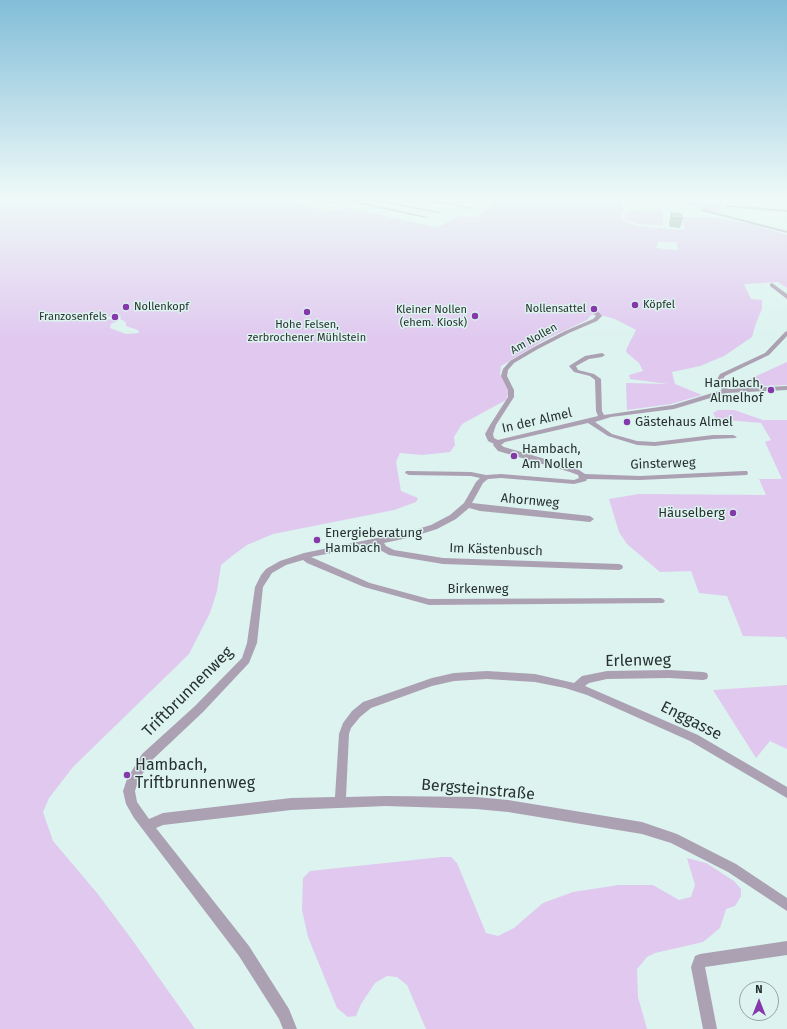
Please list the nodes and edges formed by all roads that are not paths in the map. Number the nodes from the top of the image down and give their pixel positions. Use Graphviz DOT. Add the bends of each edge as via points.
graph roads {
  1 [pos="772,285"];
  2 [pos="787,297"];
  3 [pos="592,308"];
  4 [pos="787,333"];
  5 [pos="602,355"];
  6 [pos="787,388"];
  7 [pos="726,390"];
  8 [pos="602,418"];
  9 [pos="589,421"];
  10 [pos="733,437"];
  11 [pos="498,443"];
  12 [pos="744,473"];
  13 [pos="409,474"];
  14 [pos="583,476"];
  15 [pos="486,477"];
  16 [pos="468,505"];
  17 [pos="590,519"];
  18 [pos="378,541"];
  19 [pos="304,556"];
  20 [pos="619,567"];
  21 [pos="660,601"];
  22 [pos="703,676"];
  23 [pos="576,687"];
  24 [pos="787,793"];
  25 [pos="340,802"];
  26 [pos="151,824"];
  27 [pos="787,905"];
  28 [pos="787,948"];
  29 [pos="290,1029"];
  30 [pos="710,1029"];
  1 -- 2 [label="street"];
  3 -- 11 [label="street, Am Nollen" via="599,316 594,320 536,348 517,359 505,370 504,376 511,390 511,397 489,434 491,439"];
  4 -- 7 [label="street" via="767,354 722,375 719,381"];
  5 -- 8 [label="street" via="587,357 572,366 576,371 598,379 598,411"];
  6 -- 7 [label="street, In der Almel"];
  7 -- 8 [label="street, In der Almel" via="674,407 620,413"];
  8 -- 9 [label="street, In der Almel"];
  9 -- 10 [label="street" via="610,435 637,443 663,444"];
  9 -- 11 [label="street, In der Almel"];
  11 -- 14 [label="street, In der Almel" via="502,449 563,467"];
  12 -- 14 [label="street, Ginsterweg" via="640,478"];
  13 -- 15 [label="street" via="471,474"];
  14 -- 15 [label="street" via="582,481 574,482"];
  15 -- 16 [label="street, Triftbrunnenweg" via="480,482"];
  16 -- 17 [label="street, Ahornweg"];
  16 -- 18 [label="street, Triftbrunnenweg" via="434,527"];
  18 -- 19 [label="street, Triftbrunnenweg"];
  18 -- 20 [label="street, Im Kästenbusch" via="383,548 392,553 443,561"];
  19 -- 21 [label="street, Birkenweg" via="367,585 429,602"];
  19 -- 26 [label="street, Triftbrunnenweg" via="283,563 264,576 259,587 252,643 246,660 146,758 140,767 130,785 130,797 132,804"];
  22 -- 23 [label="street, Erlenweg" via="607,675 586,679"];
  23 -- 24 [label="street, Enggasse" via="694,738"];
  23 -- 25 [label="street, Enggasse" via="524,677 469,676 432,682 368,705 351,720 344,734"];
  25 -- 26 [label="street, Bergsteinstraße" via="291,804 171,818"];
  25 -- 27 [label="street, Bergsteinstraße" via="476,803 642,828 673,838 732,868"];
  26 -- 29 [label="street, Triftbrunnenweg" via="244,951 284,1014"];
  28 -- 30 [label="street" via="700,961 698,967"];
}
